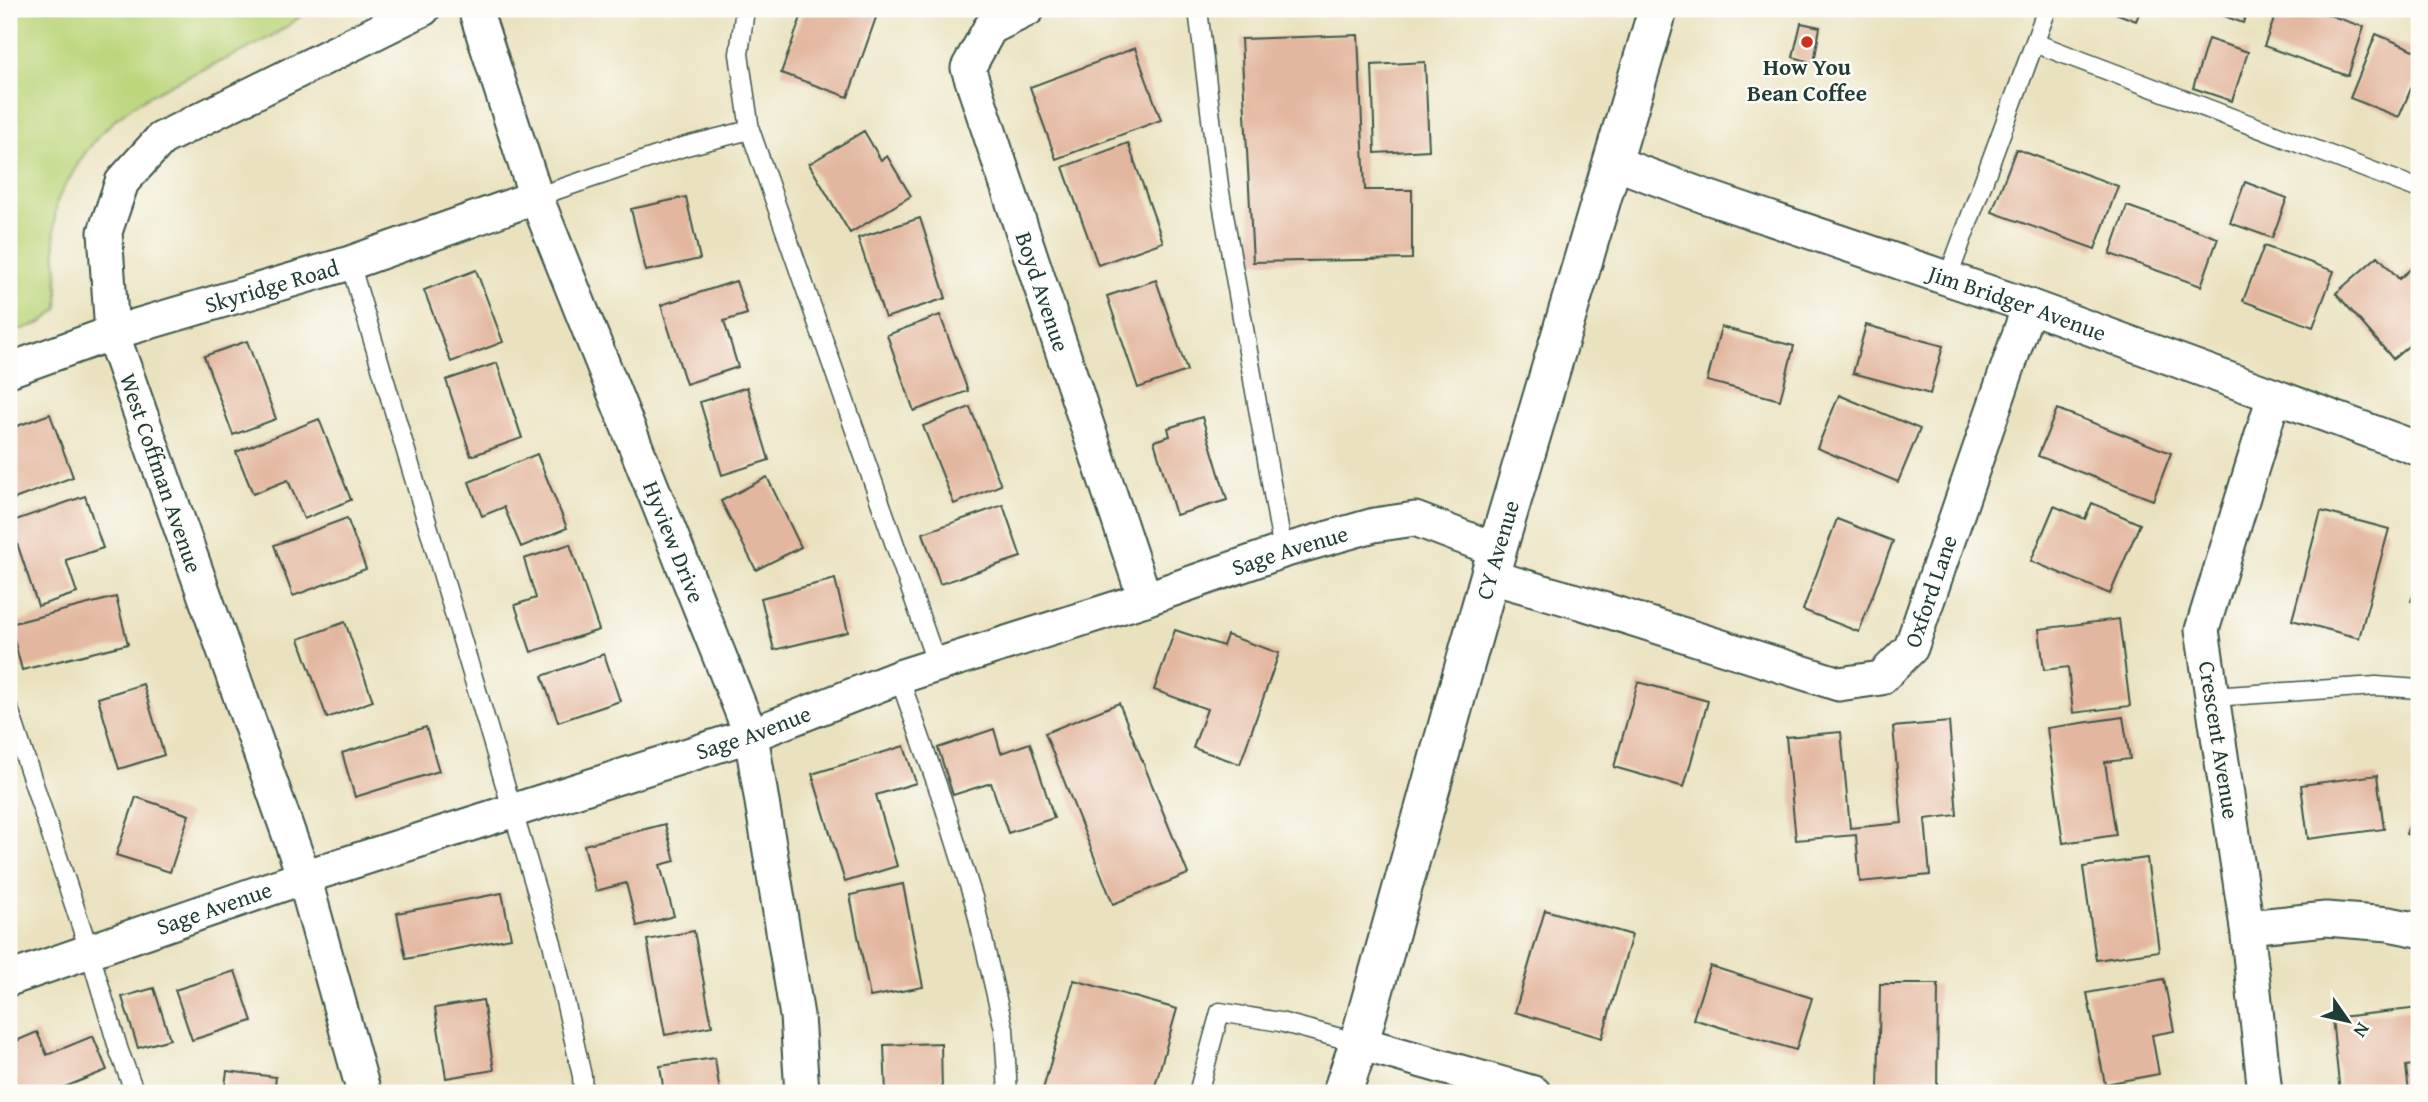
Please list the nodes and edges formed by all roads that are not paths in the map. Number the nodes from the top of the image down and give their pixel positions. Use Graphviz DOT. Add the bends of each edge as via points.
graph roads {
  1 [pos="423,9"];
  2 [pos="475,9"];
  3 [pos="745,9"];
  4 [pos="1028,9"];
  5 [pos="1198,9"];
  6 [pos="1658,9"];
  7 [pos="2047,9"];
  8 [pos="2035,43"];
  9 [pos="750,130"];
  10 [pos="1612,162"];
  11 [pos="2419,189"];
  12 [pos="536,197"];
  13 [pos="350,262"];
  14 [pos="1947,280"];
  15 [pos="2029,306"];
  16 [pos="112,333"];
  17 [pos="9,370"];
  18 [pos="2274,396"];
  19 [pos="2419,449"];
  20 [pos="1283,551"];
  21 [pos="1494,564"];
  22 [pos="1145,599"];
  23 [pos="937,665"];
  24 [pos="899,677"];
  25 [pos="2419,689"];
  26 [pos="2212,697"];
  27 [pos="9,709"];
  28 [pos="751,735"];
  29 [pos="513,811"];
  30 [pos="304,877"];
  31 [pos="2247,927"];
  32 [pos="2419,930"];
  33 [pos="89,950"];
  34 [pos="9,979"];
  35 [pos="1359,1043"];
  36 [pos="135,1093"];
  37 [pos="364,1093"];
  38 [pos="583,1093"];
  39 [pos="802,1093"];
  40 [pos="1008,1093"];
  41 [pos="1198,1093"];
  42 [pos="1342,1093"];
  43 [pos="1534,1093"];
  44 [pos="2265,1093"];
  1 -- 16 [label="street, West Coffman Avenue" via="161,139 122,182 105,232"];
  2 -- 12 [label="street, Hyview Drive"];
  3 -- 9 [label="lane" via="739,54"];
  4 -- 22 [label="street, Boyd Avenue" via="990,27 968,68"];
  5 -- 20 [label="lane" via="1219,186"];
  6 -- 10 [label="main road, CY Avenue"];
  7 -- 8 [label="lane"];
  8 -- 11 [label="lane"];
  8 -- 14 [label="lane"];
  9 -- 12 [label="lane" via="686,146"];
  9 -- 23 [label="lane"];
  10 -- 14 [label="street, Jim Bridger Avenue"];
  10 -- 21 [label="main road, CY Avenue"];
  12 -- 13 [label="street, Skyridge Road"];
  12 -- 28 [label="street, Hyview Drive"];
  13 -- 16 [label="street, Skyridge Road"];
  13 -- 29 [label="lane"];
  14 -- 15 [label="street, Jim Bridger Avenue"];
  15 -- 18 [label="street, Jim Bridger Avenue"];
  15 -- 21 [label="street, Oxford Lane" via="1911,648 1881,678 1839,684 1583,603"];
  16 -- 17 [label="street, Skyridge Road"];
  16 -- 30 [label="street, West Coffman Avenue"];
  18 -- 19 [label="street, Jim Bridger Avenue"];
  18 -- 26 [label="street, Crescent Avenue" via="2202,630"];
  20 -- 21 [label="street, Sage Avenue" via="1374,525 1415,519"];
  20 -- 22 [label="street, Sage Avenue"];
  21 -- 35 [label="main road, CY Avenue"];
  22 -- 23 [label="street, Sage Avenue"];
  23 -- 24 [label="street, Sage Avenue"];
  24 -- 28 [label="street, Sage Avenue"];
  24 -- 40 [label="lane" via="974,901 1004,1029"];
  25 -- 26 [label="lane" via="2376,686"];
  26 -- 31 [label="street, Crescent Avenue"];
  27 -- 33 [label="lane"];
  28 -- 29 [label="street, Sage Avenue"];
  28 -- 39 [label="street, Hyview Drive" via="797,1016"];
  29 -- 30 [label="street, Sage Avenue"];
  29 -- 38 [label="lane" via="552,943"];
  30 -- 33 [label="street, Sage Avenue"];
  30 -- 37 [label="street, West Coffman Avenue"];
  31 -- 32 [label="street" via="2326,919"];
  31 -- 44 [label="street, Crescent Avenue"];
  33 -- 34 [label="street, Sage Avenue"];
  33 -- 36 [label="lane"];
  35 -- 41 [label="lane" via="1280,1021 1220,1012"];
  35 -- 42 [label="main road, CY Avenue"];
  35 -- 43 [label="street"];
}
